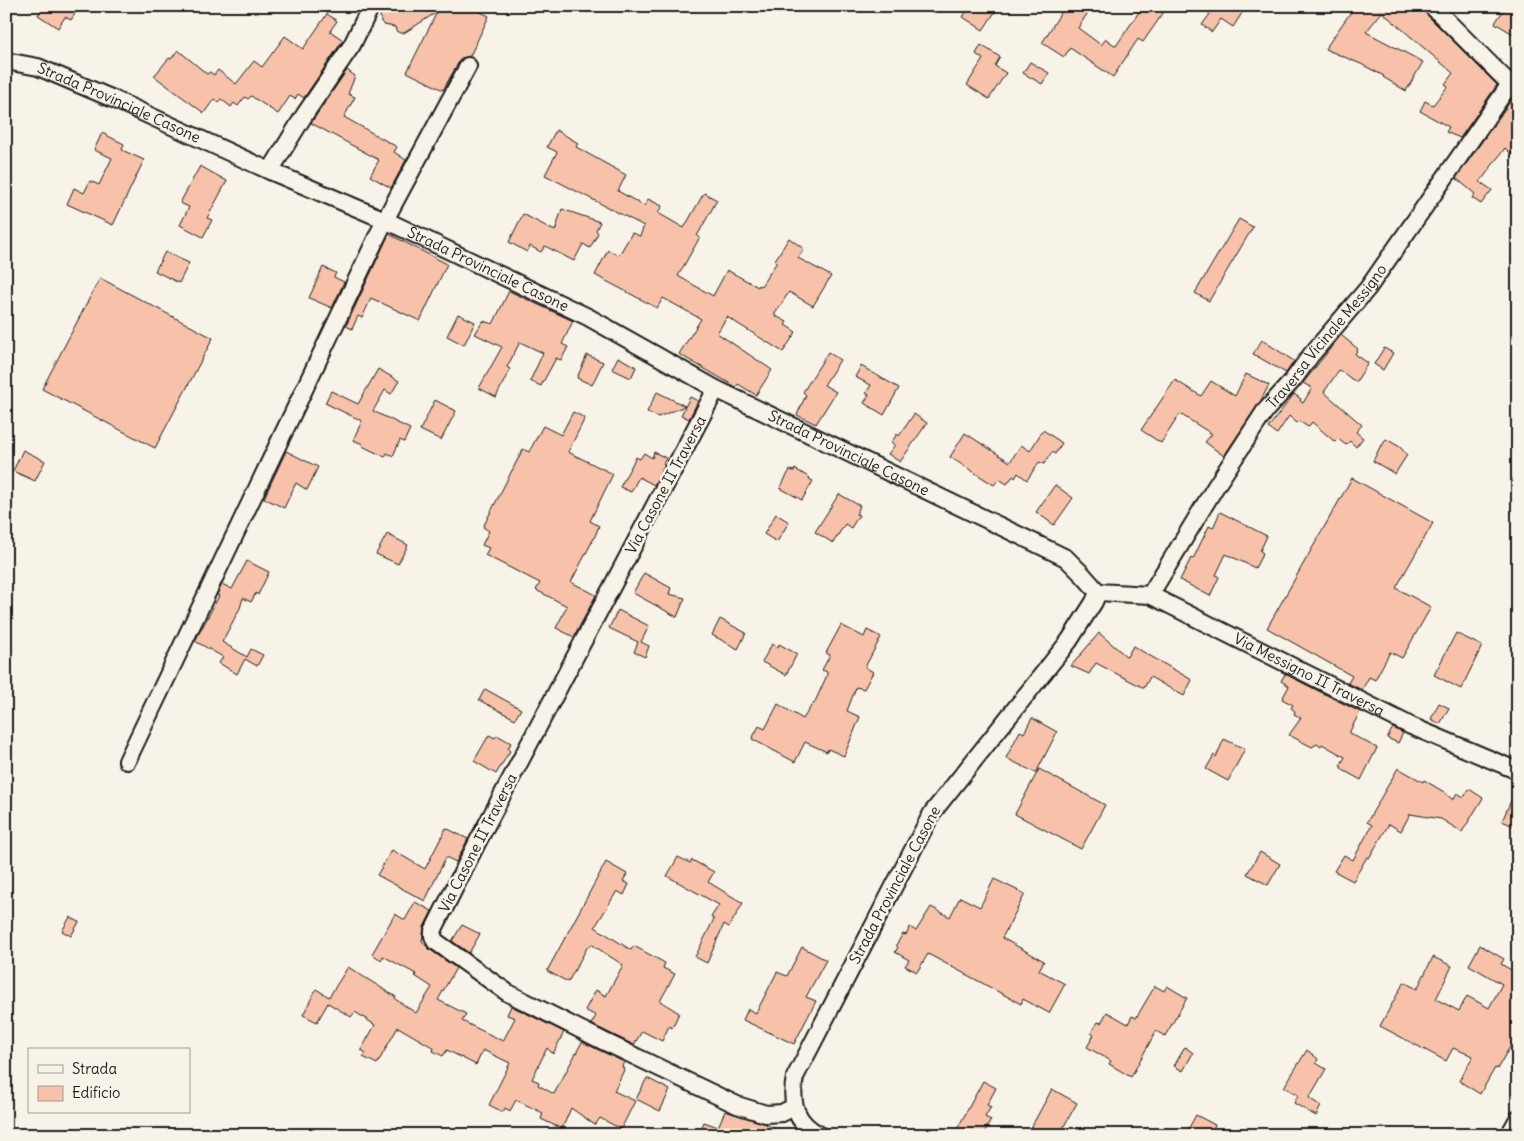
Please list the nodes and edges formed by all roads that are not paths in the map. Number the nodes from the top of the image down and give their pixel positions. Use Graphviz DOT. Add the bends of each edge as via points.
graph roads {
  1 [pos="371,6"];
  2 [pos="1432,6"];
  3 [pos="6,61"];
  4 [pos="468,66"];
  5 [pos="1514,88"];
  6 [pos="270,171"];
  7 [pos="384,220"];
  8 [pos="716,389"];
  9 [pos="1098,592"];
  10 [pos="1150,595"];
  11 [pos="126,760"];
  12 [pos="1518,771"];
  13 [pos="794,1107"];
  14 [pos="1518,1119"];
  15 [pos="820,1135"];
  16 [pos="1509,1135"];
  1 -- 6 [label="street" via="352,45"];
  2 -- 5 [label="street"];
  3 -- 6 [label="street, Strada Provinciale Casone" via="38,67"];
  4 -- 7 [label="street"];
  5 -- 10 [label="street, Traversa Vicinale Messigno" via="1368,288 1265,411"];
  6 -- 7 [label="street, Strada Provinciale Casone"];
  7 -- 8 [label="street, Strada Provinciale Casone" via="588,317"];
  7 -- 11 [label="street"];
  8 -- 9 [label="street, Strada Provinciale Casone" via="1066,558"];
  8 -- 13 [label="street, Via Casone II Traversa" via="478,843 433,936 435,941 508,993 736,1105 766,1114 782,1113"];
  9 -- 10 [label="street, Via Messigno II Traversa"];
  9 -- 13 [label="street, Strada Provinciale Casone" via="1069,641 932,813 795,1077"];
  10 -- 12 [label="street, Via Messigno II Traversa" via="1411,726"];
  13 -- 15 [label="street" via="801,1120"];
  14 -- 16 [label="street"];
}
